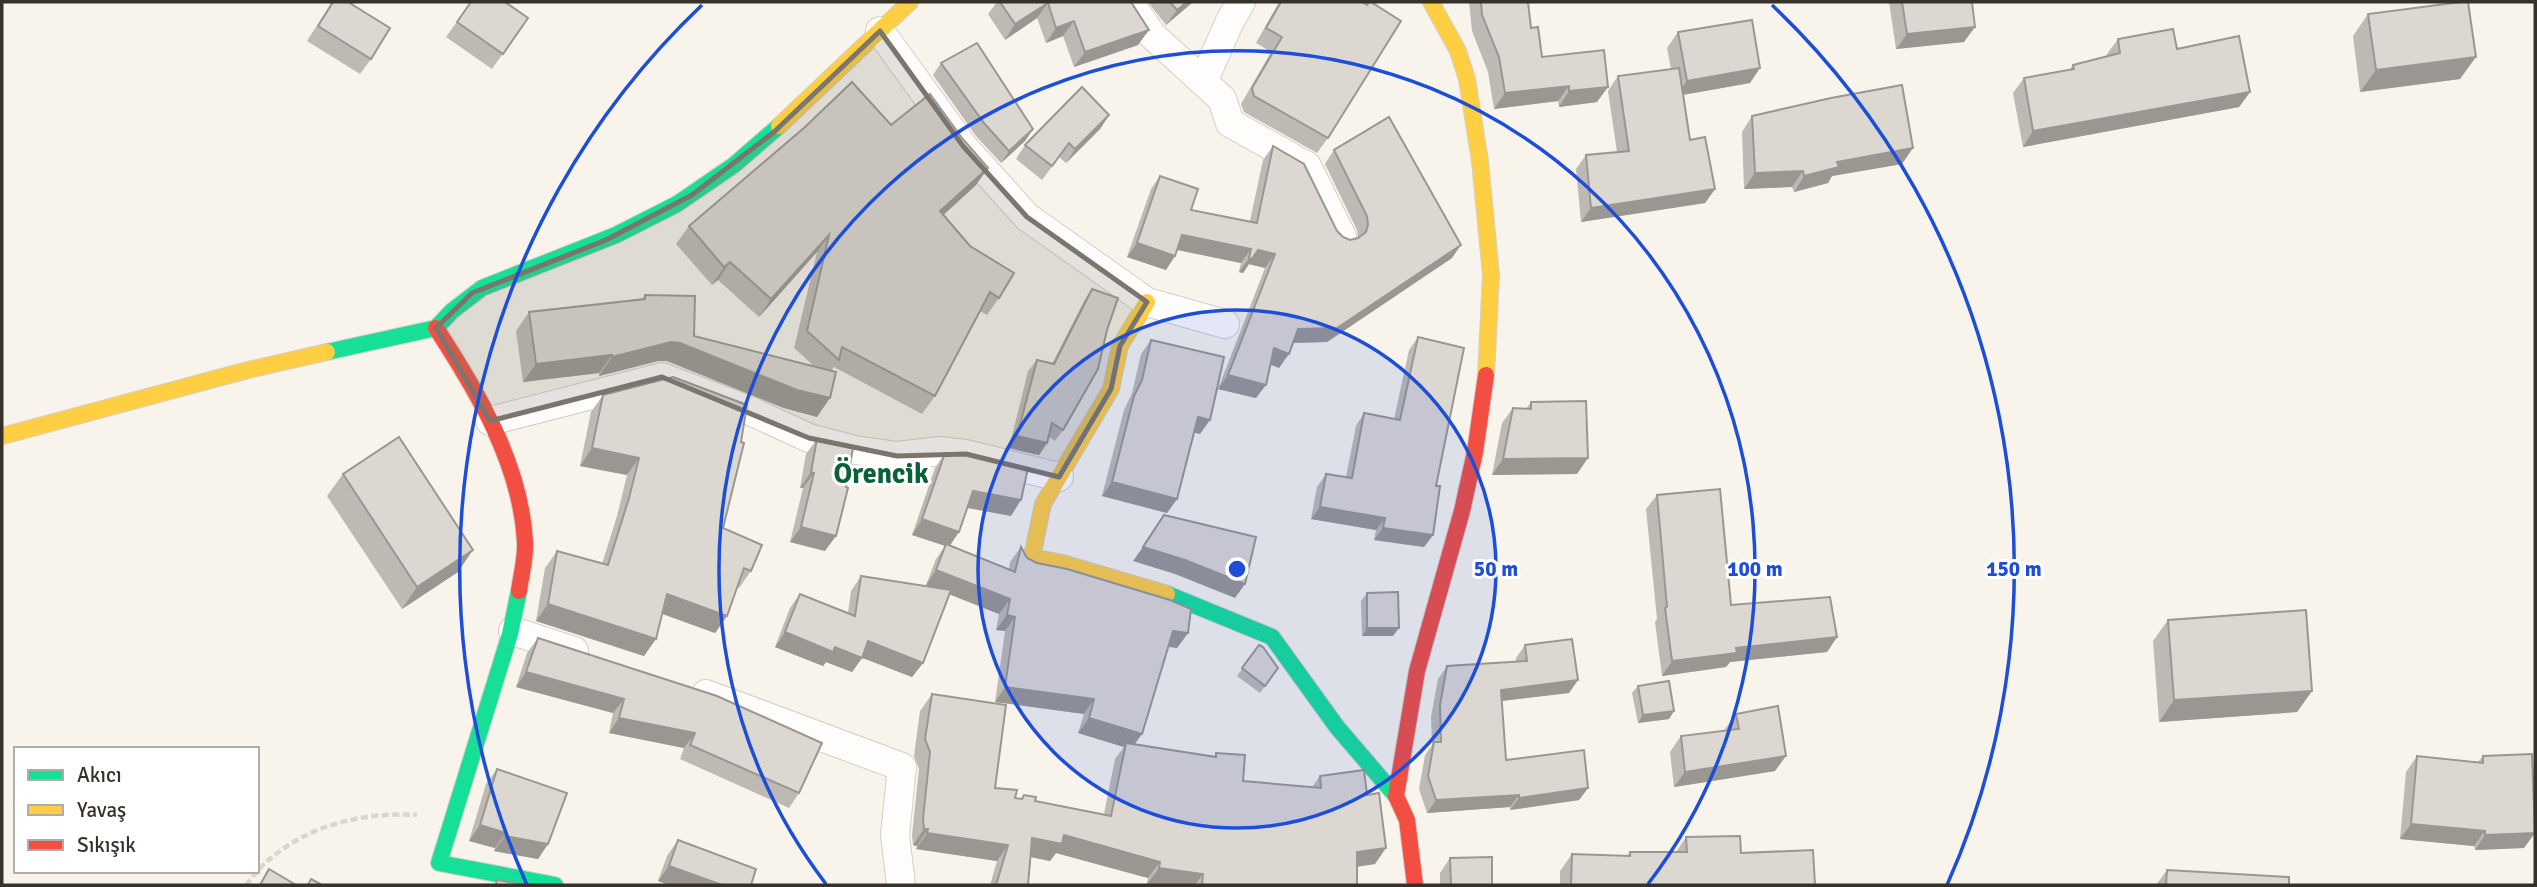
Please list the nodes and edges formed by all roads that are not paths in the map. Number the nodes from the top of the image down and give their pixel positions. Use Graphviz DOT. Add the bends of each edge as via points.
graph roads {
  1 [pos="910,2"];
  2 [pos="1129,2"];
  3 [pos="1241,2"];
  4 [pos="1431,2"];
  5 [pos="880,31"];
  6 [pos="1203,82"];
  7 [pos="1342,237"];
  8 [pos="1147,302"];
  9 [pos="1225,324"];
  10 [pos="436,328"];
  11 [pos="490,421"];
  12 [pos="2,436"];
  13 [pos="1059,477"];
  14 [pos="513,631"];
  15 [pos="599,659"];
  16 [pos="686,687"];
  17 [pos="1396,796"];
  18 [pos="555,885"];
  19 [pos="901,885"];
  20 [pos="1415,885"];
  1 -- 5 [label="street"];
  2 -- 6 [label="street" via="1152,36"];
  3 -- 6 [label="street"];
  4 -- 17 [label="street" via="1458,51 1467,79 1491,275 1485,394 1475,452 1417,671"];
  5 -- 8 [label="street" via="963,146 1027,217"];
  5 -- 10 [label="street" via="774,132 692,195 606,240 495,280 472,293"];
  6 -- 7 [label="street" via="1222,99 1230,123 1307,166"];
  8 -- 9 [label="street"];
  8 -- 13 [label="street" via="1120,345 1111,389"];
  10 -- 11 [label="street"];
  10 -- 12 [label="street" via="248,370"];
  11 -- 13 [label="street" via="662,377 808,439 897,456 940,451 966,454"];
  11 -- 14 [label="street" via="526,542"];
  13 -- 17 [label="street" via="1043,504 1032,557 1167,594 1272,637 1337,727"];
  14 -- 15 [label="street"];
  14 -- 18 [label="street" via="439,863"];
  16 -- 19 [label="street" via="902,767 895,835"];
  17 -- 20 [label="street" via="1407,820"];
}
